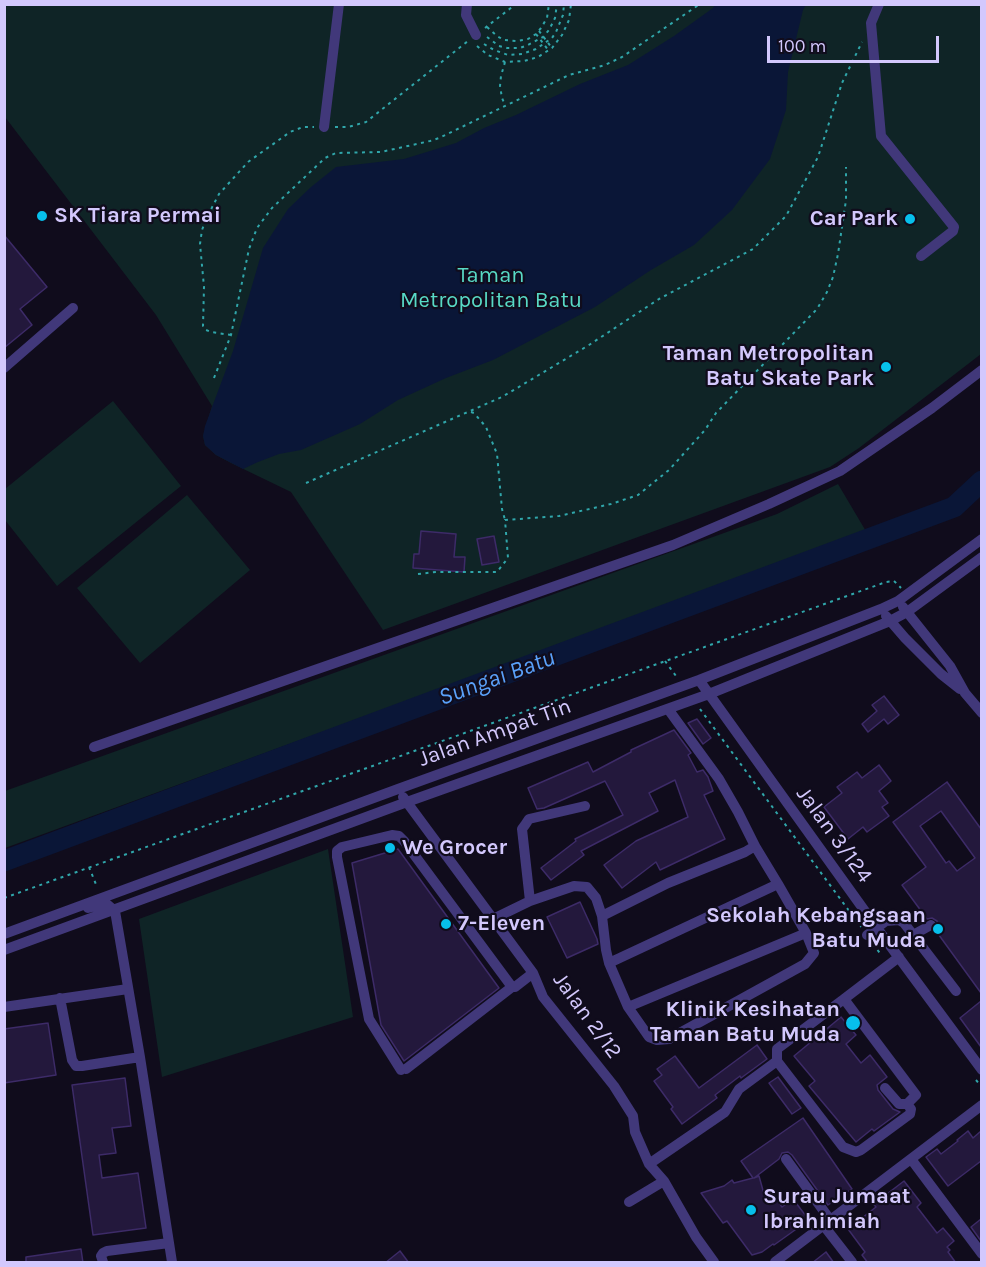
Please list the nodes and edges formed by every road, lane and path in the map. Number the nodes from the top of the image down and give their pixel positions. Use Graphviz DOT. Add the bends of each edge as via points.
graph roads {
  1 [pos="339,4"];
  2 [pos="467,4"];
  3 [pos="516,4"];
  4 [pos="549,4"];
  5 [pos="557,4"];
  6 [pos="564,4"];
  7 [pos="571,4"];
  8 [pos="700,4"];
  9 [pos="879,4"];
  10 [pos="871,23"];
  11 [pos="487,27"];
  12 [pos="537,33"];
  13 [pos="473,37"];
  14 [pos="541,38"];
  15 [pos="545,43"];
  16 [pos="550,49"];
  17 [pos="505,62"];
  18 [pos="506,106"];
  19 [pos="324,128"];
  20 [pos="846,167"];
  21 [pos="921,256"];
  22 [pos="73,308"];
  23 [pos="231,335"];
  24 [pos="4,368"];
  25 [pos="981,370"];
  26 [pos="214,378"];
  27 [pos="468,412"];
  28 [pos="306,483"];
  29 [pos="506,520"];
  30 [pos="981,538"];
  31 [pos="981,557"];
  32 [pos="418,574"];
  33 [pos="902,598"];
  34 [pos="880,609"];
  35 [pos="907,612"];
  36 [pos="890,621"];
  37 [pos="699,680"];
  38 [pos="965,693"];
  39 [pos="709,694"];
  40 [pos="698,707"];
  41 [pos="668,709"];
  42 [pos="981,713"];
  43 [pos="94,747"];
  44 [pos="398,789"];
  45 [pos="407,802"];
  46 [pos="585,806"];
  47 [pos="755,846"];
  48 [pos="89,867"];
  49 [pos="778,884"];
  50 [pos="96,886"];
  51 [pos="4,898"];
  52 [pos="530,901"];
  53 [pos="115,910"];
  54 [pos="602,916"];
  55 [pos="47,917"];
  56 [pos="493,919"];
  57 [pos="931,925"];
  58 [pos="877,928"];
  59 [pos="806,933"];
  60 [pos="4,934"];
  61 [pos="867,935"];
  62 [pos="913,935"];
  63 [pos="4,950"];
  64 [pos="899,957"];
  65 [pos="609,963"];
  66 [pos="889,965"];
  67 [pos="533,973"];
  68 [pos="512,987"];
  69 [pos="128,989"];
  70 [pos="956,991"];
  71 [pos="60,998"];
  72 [pos="844,999"];
  73 [pos="4,1007"];
  74 [pos="628,1007"];
  75 [pos="140,1057"];
  76 [pos="777,1061"];
  77 [pos="976,1071"];
  78 [pos="885,1088"];
  79 [pos="981,1088"];
  80 [pos="907,1104"];
  81 [pos="981,1105"];
  82 [pos="786,1159"];
  83 [pos="911,1159"];
  84 [pos="649,1164"];
  85 [pos="664,1181"];
  86 [pos="629,1202"];
  87 [pos="827,1223"];
  88 [pos="169,1243"];
  89 [pos="981,1254"];
  90 [pos="103,1263"];
  91 [pos="171,1263"];
  92 [pos="714,1263"];
  93 [pos="775,1263"];
  94 [pos="852,1263"];
  1 -- 19 [label="street"];
  2 -- 13 [label="street"];
  3 -- 11 [label="path"];
  4 -- 12 [label="path" via="547,18"];
  5 -- 14 [label="path" via="552,26"];
  6 -- 15 [label="path" via="558,27"];
  7 -- 16 [label="path" via="562,35"];
  8 -- 18 [label="path" via="614,62 569,75"];
  9 -- 10 [label="street"];
  10 -- 21 [label="street" via="881,136 954,227"];
  10 -- 27 [label="path" via="842,83 818,157 786,216 753,249 660,299 502,398"];
  11 -- 12 [label="path" via="497,36 513,41"];
  11 -- 14 [label="path" via="481,31 507,48 523,47"];
  12 -- 14 [label="path"];
  13 -- 15 [label="path" via="508,55 528,52"];
  13 -- 17 [label="path" via="488,55"];
  13 -- 19 [label="path" via="366,122 348,128"];
  14 -- 15 [label="path"];
  15 -- 16 [label="path"];
  16 -- 17 [label="path" via="538,57"];
  17 -- 18 [label="path" via="500,86"];
  18 -- 23 [label="path" via="430,141 381,152 336,153 325,158 272,208 257,228"];
  19 -- 23 [label="path" via="303,127 290,132 248,162 219,194 207,217 200,244 203,326 211,332"];
  20 -- 29 [label="path" via="846,200 838,254 827,292 817,309 716,413 669,470 638,495 611,504 559,516"];
  22 -- 24 [label="street"];
  23 -- 26 [label="path"];
  25 -- 43 [label="street" via="840,471 761,508 673,544"];
  27 -- 28 [label="path"];
  27 -- 29 [label="path" via="474,413 486,428 497,454"];
  29 -- 32 [label="path" via="508,558 497,572"];
  30 -- 33 [label="street, Jalan Ampat Tin"];
  31 -- 35 [label="street, Jalan Ampat Tin"];
  33 -- 34 [label="street, Jalan Ampat Tin"];
  33 -- 35 [label="street"];
  33 -- 48 [label="path" via="896,582 886,582"];
  34 -- 36 [label="street"];
  34 -- 37 [label="street, Jalan Ampat Tin"];
  35 -- 36 [label="street, Jalan Ampat Tin"];
  35 -- 38 [label="street" via="950,666"];
  36 -- 38 [label="street"];
  36 -- 39 [label="street, Jalan Ampat Tin"];
  37 -- 39 [label="street, Jalan 3/124"];
  37 -- 44 [label="street, Jalan Ampat Tin"];
  38 -- 42 [label="street"];
  39 -- 41 [label="street, Jalan Ampat Tin"];
  39 -- 58 [label="street, Jalan 3/124"];
  40 -- 61 [label="path"];
  41 -- 45 [label="street, Jalan Ampat Tin"];
  41 -- 47 [label="street" via="719,779"];
  44 -- 45 [label="street, Jalan 2/12"];
  44 -- 55 [label="street, Jalan Ampat Tin"];
  45 -- 53 [label="street, Jalan Ampat Tin"];
  45 -- 56 [label="street, Jalan 2/12"];
  46 -- 52 [label="street" via="530,819 522,829"];
  47 -- 49 [label="street"];
  47 -- 54 [label="street"];
  48 -- 50 [label="path"];
  48 -- 51 [label="path"];
  49 -- 59 [label="street"];
  49 -- 65 [label="street"];
  52 -- 54 [label="street" via="574,886 587,887"];
  52 -- 56 [label="street"];
  53 -- 55 [label="street" via="100,905"];
  53 -- 63 [label="street, Jalan Ampat Tin"];
  53 -- 69 [label="street"];
  54 -- 65 [label="street"];
  55 -- 60 [label="street, Jalan Ampat Tin"];
  56 -- 67 [label="street, Jalan 2/12"];
  57 -- 62 [label="street"];
  58 -- 61 [label="street"];
  58 -- 62 [label="street" via="886,921 899,920"];
  58 -- 64 [label="street, Jalan 3/124"];
  59 -- 74 [label="street"];
  59 -- 74 [label="street" via="814,953 805,964 669,1039 649,1037"];
  61 -- 66 [label="path"];
  62 -- 70 [label="street"];
  64 -- 66 [label="street"];
  64 -- 77 [label="street, Jalan 3/124"];
  65 -- 74 [label="street"];
  66 -- 72 [label="street"];
  67 -- 68 [label="street"];
  67 -- 84 [label="street, Jalan 2/12" via="543,997 633,1116 635,1132"];
  68 -- 68 [label="street" via="403,1069 369,1019 337,851 399,836"];
  69 -- 71 [label="street"];
  69 -- 75 [label="street"];
  71 -- 73 [label="street"];
  71 -- 75 [label="street" via="76,1066"];
  72 -- 76 [label="street" via="777,1049"];
  72 -- 80 [label="street" via="916,1095"];
  75 -- 88 [label="street"];
  76 -- 80 [label="street" via="843,1147 856,1152 910,1114"];
  76 -- 84 [label="street" via="739,1089 725,1112"];
  77 -- 79 [label="path"];
  78 -- 80 [label="street" via="899,1104"];
  81 -- 83 [label="street"];
  82 -- 87 [label="street"];
  83 -- 87 [label="street"];
  83 -- 89 [label="street"];
  84 -- 85 [label="street, Jalan 2/12"];
  85 -- 86 [label="street"];
  85 -- 92 [label="street, Jalan 2/12"];
  87 -- 93 [label="street"];
  87 -- 94 [label="street"];
  88 -- 90 [label="street" via="107,1251 101,1256"];
  88 -- 91 [label="street"];
}
